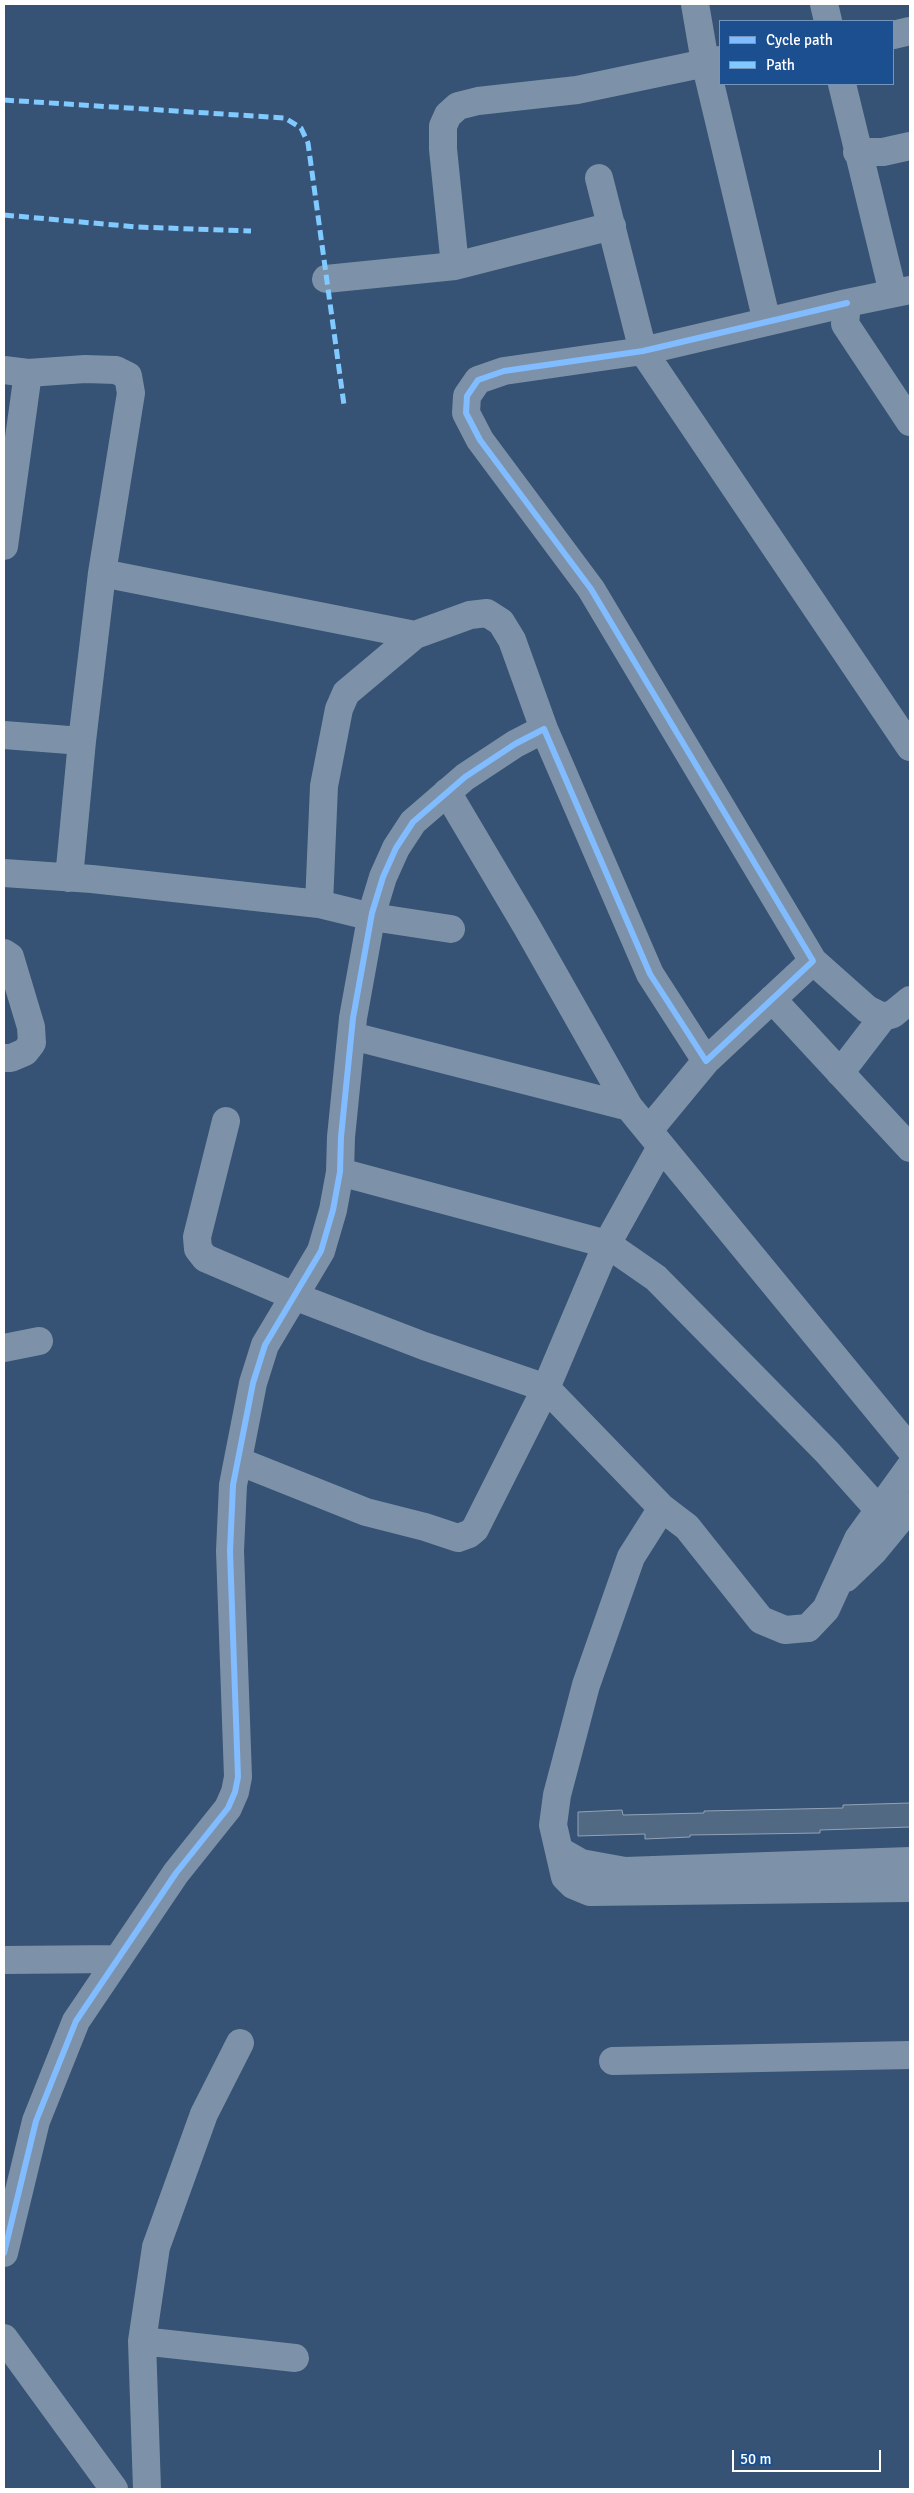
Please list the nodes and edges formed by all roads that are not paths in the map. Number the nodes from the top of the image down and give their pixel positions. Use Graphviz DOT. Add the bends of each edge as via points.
graph roads {
  1 [pos="695,4"];
  2 [pos="824,4"];
  3 [pos="828,20"];
  4 [pos="910,31"];
  5 [pos="894,34"];
  6 [pos="713,61"];
  7 [pos="842,85"];
  8 [pos="910,146"];
  9 [pos="857,152"];
  10 [pos="598,178"];
  11 [pos="612,226"];
  12 [pos="456,266"];
  13 [pos="326,279"];
  14 [pos="902,292"];
  15 [pos="846,303"];
  16 [pos="766,322"];
  17 [pos="644,351"];
  18 [pos="16,372"];
  19 [pos="910,422"];
  20 [pos="9,462"];
  21 [pos="4,546"];
  22 [pos="102,573"];
  23 [pos="415,635"];
  24 [pos="544,728"];
  25 [pos="4,735"];
  26 [pos="82,741"];
  27 [pos="910,747"];
  28 [pos="447,792"];
  29 [pos="4,873"];
  30 [pos="70,878"];
  31 [pos="319,904"];
  32 [pos="372,917"];
  33 [pos="451,929"];
  34 [pos="4,953"];
  35 [pos="813,961"];
  36 [pos="772,999"];
  37 [pos="910,1000"];
  38 [pos="882,1017"];
  39 [pos="352,1036"];
  40 [pos="4,1058"];
  41 [pos="706,1061"];
  42 [pos="840,1073"];
  43 [pos="630,1107"];
  44 [pos="226,1121"];
  45 [pos="655,1139"];
  46 [pos="910,1148"];
  47 [pos="340,1172"];
  48 [pos="607,1244"];
  49 [pos="294,1296"];
  50 [pos="39,1341"];
  51 [pos="4,1348"];
  52 [pos="546,1388"];
  53 [pos="910,1449"];
  54 [pos="238,1461"];
  55 [pos="910,1467"];
  56 [pos="910,1507"];
  57 [pos="662,1508"];
  58 [pos="878,1509"];
  59 [pos="835,1589"];
  60 [pos="560,1851"];
  61 [pos="910,1861"];
  62 [pos="910,1888"];
  63 [pos="118,1959"];
  64 [pos="4,1960"];
  65 [pos="240,2043"];
  66 [pos="910,2055"];
  67 [pos="613,2061"];
  68 [pos="4,2253"];
  69 [pos="4,2338"];
  70 [pos="142,2341"];
  71 [pos="295,2358"];
  72 [pos="114,2489"];
  73 [pos="148,2489"];
  1 -- 6 [label="street"];
  2 -- 3 [label="street"];
  4 -- 5 [label="street"];
  6 -- 12 [label="street" via="577,90 458,106 448,115 443,126"];
  6 -- 16 [label="street"];
  7 -- 9 [label="street"];
  8 -- 9 [label="street" via="883,152"];
  9 -- 14 [label="street"];
  10 -- 11 [label="street"];
  11 -- 12 [label="street"];
  11 -- 17 [label="street"];
  12 -- 13 [label="street"];
  14 -- 15 [label="street"];
  15 -- 16 [label="street"];
  15 -- 19 [label="street" via="845,324"];
  16 -- 17 [label="street"];
  17 -- 27 [label="street"];
  17 -- 35 [label="street" via="504,371 478,380 467,396 466,413 480,440 591,589"];
  18 -- 20 [label="street"];
  18 -- 22 [label="street" via="93,369 116,370 128,376 130,410"];
  20 -- 21 [label="street"];
  22 -- 23 [label="street"];
  22 -- 26 [label="street"];
  23 -- 24 [label="street" via="479,614 487,613 501,622 512,640"];
  23 -- 31 [label="street" via="346,693 339,710 324,786"];
  24 -- 28 [label="street" via="515,744"];
  24 -- 41 [label="street" via="650,974"];
  25 -- 26 [label="street"];
  26 -- 30 [label="street"];
  28 -- 32 [label="street" via="413,822 396,848 383,877"];
  28 -- 43 [label="street"];
  29 -- 30 [label="street"];
  30 -- 31 [label="street"];
  31 -- 32 [label="street"];
  32 -- 33 [label="street"];
  32 -- 39 [label="street"];
  34 -- 40 [label="street" via="10,957 32,1043 25,1052"];
  35 -- 36 [label="street"];
  35 -- 38 [label="street" via="867,1010"];
  36 -- 41 [label="street"];
  36 -- 42 [label="street"];
  37 -- 38 [label="street" via="893,1014"];
  38 -- 42 [label="street"];
  39 -- 43 [label="street"];
  39 -- 47 [label="street"];
  41 -- 45 [label="street"];
  42 -- 46 [label="street"];
  43 -- 45 [label="street"];
  44 -- 49 [label="street" via="197,1237 198,1249 205,1258"];
  45 -- 48 [label="street"];
  45 -- 53 [label="street"];
  47 -- 48 [label="street"];
  47 -- 49 [label="street" via="321,1251"];
  48 -- 52 [label="street"];
  48 -- 58 [label="street" via="656,1278 827,1452"];
  49 -- 52 [label="street"];
  49 -- 54 [label="street" via="265,1345 253,1383"];
  50 -- 51 [label="street"];
  52 -- 54 [label="street" via="475,1530 458,1538 366,1512"];
  52 -- 57 [label="street"];
  54 -- 63 [label="street" via="233,1485 230,1551 238,1767 235,1792 228,1808 176,1873"];
  55 -- 58 [label="street"];
  56 -- 59 [label="street" via="873,1552"];
  57 -- 59 [label="street" via="686,1527 761,1620 785,1630 808,1628 826,1608"];
  57 -- 60 [label="street" via="631,1557 586,1685 557,1795 553,1825"];
  58 -- 59 [label="street" via="858,1539"];
  60 -- 61 [label="street" via="581,1863 625,1871"];
  60 -- 62 [label="street" via="565,1877 573,1886 590,1892"];
  63 -- 64 [label="street"];
  63 -- 68 [label="street" via="76,2021 36,2121"];
  65 -- 70 [label="street" via="204,2114 156,2247"];
  66 -- 67 [label="street"];
  69 -- 72 [label="street"];
  70 -- 71 [label="street"];
  70 -- 73 [label="street"];
}
